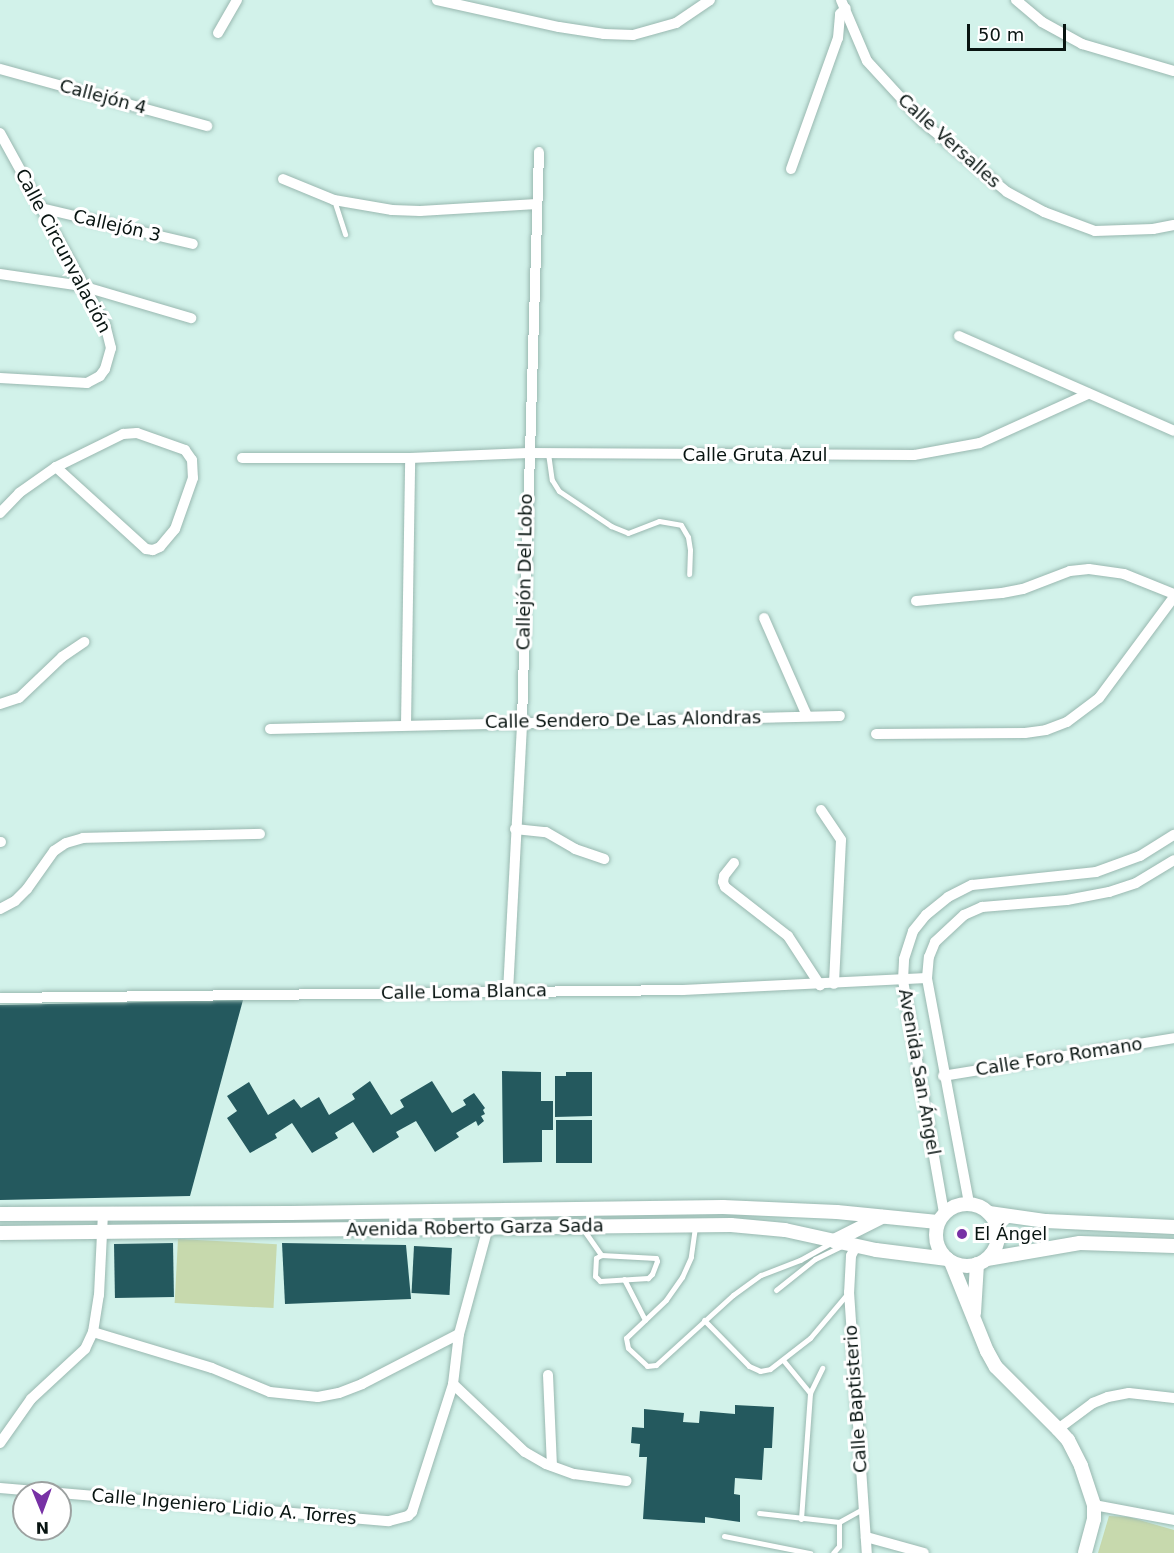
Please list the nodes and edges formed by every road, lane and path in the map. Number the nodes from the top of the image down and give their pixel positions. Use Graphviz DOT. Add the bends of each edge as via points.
graph roads {
  1 [pos="237,0"];
  2 [pos="437,0"];
  3 [pos="710,0"];
  4 [pos="1016,0"];
  5 [pos="843,4"];
  6 [pos="218,33"];
  7 [pos="0,69"];
  8 [pos="1174,70"];
  9 [pos="207,126"];
  10 [pos="0,134"];
  11 [pos="539,152"];
  12 [pos="791,170"];
  13 [pos="283,179"];
  14 [pos="334,200"];
  15 [pos="537,204"];
  16 [pos="41,208"];
  17 [pos="1174,225"];
  18 [pos="345,234"];
  19 [pos="193,244"];
  20 [pos="0,274"];
  21 [pos="82,286"];
  22 [pos="191,318"];
  23 [pos="959,336"];
  24 [pos="0,378"];
  25 [pos="1088,394"];
  26 [pos="1174,430"];
  27 [pos="528,453"];
  28 [pos="548,453"];
  29 [pos="242,458"];
  30 [pos="410,458"];
  31 [pos="56,467"];
  32 [pos="0,513"];
  33 [pos="689,574"];
  34 [pos="1174,595"];
  35 [pos="916,601"];
  36 [pos="764,618"];
  37 [pos="84,642"];
  38 [pos="0,704"];
  39 [pos="807,716"];
  40 [pos="840,716"];
  41 [pos="522,721"];
  42 [pos="406,725"];
  43 [pos="270,729"];
  44 [pos="876,734"];
  45 [pos="820,810"];
  46 [pos="515,830"];
  47 [pos="260,834"];
  48 [pos="1174,835"];
  49 [pos="604,859"];
  50 [pos="1174,860"];
  51 [pos="734,863"];
  52 [pos="0,909"];
  53 [pos="927,978"];
  54 [pos="903,980"];
  55 [pos="834,984"];
  56 [pos="820,985"];
  57 [pos="508,992"];
  58 [pos="0,998"];
  59 [pos="1174,1038"];
  60 [pos="943,1076"];
  61 [pos="969,1203"];
  62 [pos="620,1209"];
  63 [pos="770,1210"];
  64 [pos="103,1212"];
  65 [pos="989,1213"];
  66 [pos="0,1214"];
  67 [pos="882,1216"];
  68 [pos="941,1217"];
  69 [pos="695,1225"];
  70 [pos="488,1227"];
  71 [pos="583,1227"];
  72 [pos="1174,1227"];
  73 [pos="102,1231"];
  74 [pos="0,1233"];
  75 [pos="845,1244"];
  76 [pos="1174,1246"];
  77 [pos="601,1255"];
  78 [pos="949,1261"];
  79 [pos="982,1262"];
  80 [pos="624,1279"];
  81 [pos="776,1290"];
  82 [pos="849,1292"];
  83 [pos="974,1315"];
  84 [pos="645,1320"];
  85 [pos="704,1320"];
  86 [pos="93,1332"];
  87 [pos="459,1334"];
  88 [pos="783,1360"];
  89 [pos="822,1368"];
  90 [pos="548,1376"];
  91 [pos="453,1384"];
  92 [pos="810,1393"];
  93 [pos="1174,1398"];
  94 [pos="1058,1429"];
  95 [pos="0,1443"];
  96 [pos="552,1466"];
  97 [pos="627,1480"];
  98 [pos="72,1494"];
  99 [pos="1094,1504"];
  100 [pos="863,1508"];
  101 [pos="759,1513"];
  102 [pos="801,1519"];
  103 [pos="1174,1520"];
  104 [pos="838,1522"];
  105 [pos="724,1536"];
  106 [pos="866,1537"];
  107 [pos="810,1553"];
  108 [pos="832,1553"];
  109 [pos="867,1553"];
  110 [pos="924,1553"];
  111 [pos="1085,1553"];
  1 -- 6 [label="street"];
  2 -- 3 [label="street" via="559,27 633,35 676,22"];
  4 -- 8 [label="street" via="1042,22 1082,44"];
  5 -- 12 [label="street" via="838,38"];
  5 -- 17 [label="street, Calle Versalles" via="867,61 922,122 1007,192 1044,212 1095,231 1153,230"];
  7 -- 9 [label="street, Callejón 4"];
  10 -- 16 [label="street, Calle Circunvalación"];
  11 -- 15 [label="street, Callejón Del Lobo"];
  13 -- 14 [label="street"];
  14 -- 15 [label="street" via="420,212"];
  14 -- 18 [label="lane"];
  15 -- 27 [label="street, Callejón Del Lobo"];
  16 -- 19 [label="street, Callejón 3"];
  16 -- 21 [label="street, Calle Circunvalación"];
  20 -- 21 [label="street"];
  21 -- 22 [label="street"];
  21 -- 24 [label="street, Calle Circunvalación" via="110,339 109,358 100,376 80,384"];
  23 -- 25 [label="street"];
  25 -- 26 [label="street"];
  25 -- 28 [label="street, Calle Gruta Azul" via="980,443 914,455"];
  27 -- 28 [label="street, Calle Gruta Azul"];
  27 -- 30 [label="street, Calle Gruta Azul"];
  27 -- 41 [label="street, Callejón Del Lobo"];
  28 -- 33 [label="lane" via="552,480 559,491 611,526 628,532 660,521 681,525 690,550"];
  29 -- 30 [label="street, Calle Gruta Azul"];
  30 -- 42 [label="street"];
  31 -- 31 [label="street" via="123,434 137,433 185,450 192,460 193,478 175,529 153,550 146,549"];
  31 -- 32 [label="street" via="19,493"];
  34 -- 35 [label="street" via="1124,574 1089,569 1070,571 1002,593"];
  34 -- 44 [label="street" via="1099,698 1067,723 1025,733"];
  36 -- 39 [label="street"];
  37 -- 38 [label="street" via="62,657 19,699"];
  39 -- 40 [label="street, Calle Sendero De Las Alondras"];
  39 -- 41 [label="street, Calle Sendero De Las Alondras"];
  41 -- 42 [label="street, Calle Sendero De Las Alondras"];
  41 -- 46 [label="street, Callejón Del Lobo"];
  42 -- 43 [label="street, Calle Sendero De Las Alondras"];
  45 -- 55 [label="street" via="841,840"];
  46 -- 49 [label="street" via="546,832 575,849"];
  46 -- 57 [label="street, Callejón Del Lobo"];
  47 -- 52 [label="street" via="102,836 75,840 54,851 27,889"];
  48 -- 54 [label="street, Avenida San Ángel" via="1140,856 1107,869 972,885 948,897 913,931 904,959"];
  50 -- 53 [label="street, Avenida San Ángel" via="1136,883 1109,892 1067,900 1002,904 964,915 935,942"];
  51 -- 56 [label="street" via="724,876 725,887 788,936"];
  53 -- 54 [label="street, Calle Loma Blanca"];
  53 -- 60 [label="street, Avenida San Ángel"];
  54 -- 55 [label="street, Calle Loma Blanca"];
  54 -- 68 [label="street, Avenida San Ángel"];
  55 -- 56 [label="street, Calle Loma Blanca"];
  56 -- 57 [label="street, Calle Loma Blanca"];
  57 -- 58 [label="street, Calle Loma Blanca"];
  59 -- 60 [label="street, Calle Foro Romano"];
  60 -- 61 [label="street, Avenida San Ángel"];
  61 -- 65 [label="street"];
  61 -- 68 [label="street" via="960,1204"];
  62 -- 63 [label="street, Avenida Roberto Garza Sada"];
  62 -- 64 [label="street, Avenida Roberto Garza Sada" via="291,1214"];
  62 -- 69 [label="street" via="633,1217 680,1218"];
  63 -- 67 [label="street, Avenida Roberto Garza Sada"];
  63 -- 69 [label="street" via="746,1218 709,1217"];
  64 -- 66 [label="street, Avenida Roberto Garza Sada"];
  64 -- 73 [label="street"];
  65 -- 72 [label="street" via="1046,1221"];
  65 -- 79 [label="street" via="998,1231 998,1242"];
  67 -- 68 [label="street, Avenida Roberto Garza Sada"];
  67 -- 75 [label="street"];
  68 -- 78 [label="street" via="935,1238"];
  69 -- 71 [label="street, Avenida Roberto Garza Sada"];
  69 -- 75 [label="street, Avenida Roberto Garza Sada" via="758,1226"];
  69 -- 84 [label="lane" via="685,1272 666,1300"];
  70 -- 71 [label="street, Avenida Roberto Garza Sada"];
  70 -- 73 [label="street, Avenida Roberto Garza Sada"];
  70 -- 87 [label="street"];
  71 -- 77 [label="lane"];
  73 -- 74 [label="street, Avenida Roberto Garza Sada"];
  73 -- 86 [label="street"];
  75 -- 78 [label="street, Avenida Roberto Garza Sada"];
  75 -- 81 [label="lane" via="815,1259"];
  75 -- 82 [label="street, Calle Baptisterio" via="851,1256"];
  75 -- 85 [label="lane" via="761,1275"];
  76 -- 79 [label="street" via="1080,1243"];
  77 -- 80 [label="lane" via="596,1258 596,1279"];
  77 -- 80 [label="lane" via="657,1258 648,1278"];
  78 -- 79 [label="street" via="964,1266"];
  78 -- 83 [label="street"];
  79 -- 83 [label="street"];
  80 -- 84 [label="lane"];
  82 -- 88 [label="lane" via="816,1332"];
  82 -- 100 [label="street, Calle Baptisterio"];
  83 -- 94 [label="street" via="996,1367"];
  84 -- 85 [label="lane" via="625,1342 644,1365 652,1366"];
  85 -- 88 [label="lane" via="754,1369 770,1369"];
  86 -- 87 [label="street" via="212,1368 270,1392 318,1397 339,1394 362,1384"];
  86 -- 95 [label="street" via="74,1361 31,1400"];
  87 -- 91 [label="street"];
  88 -- 92 [label="lane"];
  89 -- 92 [label="lane"];
  90 -- 96 [label="street"];
  91 -- 96 [label="street" via="525,1452"];
  91 -- 98 [label="street, Calle Ingeniero Lidio A. Torres" via="412,1512 403,1519 389,1521"];
  92 -- 102 [label="lane"];
  93 -- 94 [label="street" via="1129,1393 1108,1396"];
  94 -- 99 [label="street" via="1081,1466"];
  96 -- 97 [label="street" via="600,1479"];
  99 -- 103 [label="street"];
  99 -- 111 [label="street"];
  100 -- 104 [label="lane"];
  100 -- 106 [label="street, Calle Baptisterio"];
  101 -- 102 [label="lane"];
  102 -- 104 [label="lane"];
  104 -- 108 [label="lane" via="838,1546"];
  105 -- 107 [label="lane"];
  106 -- 109 [label="street, Calle Baptisterio"];
  106 -- 110 [label="street"];
}
